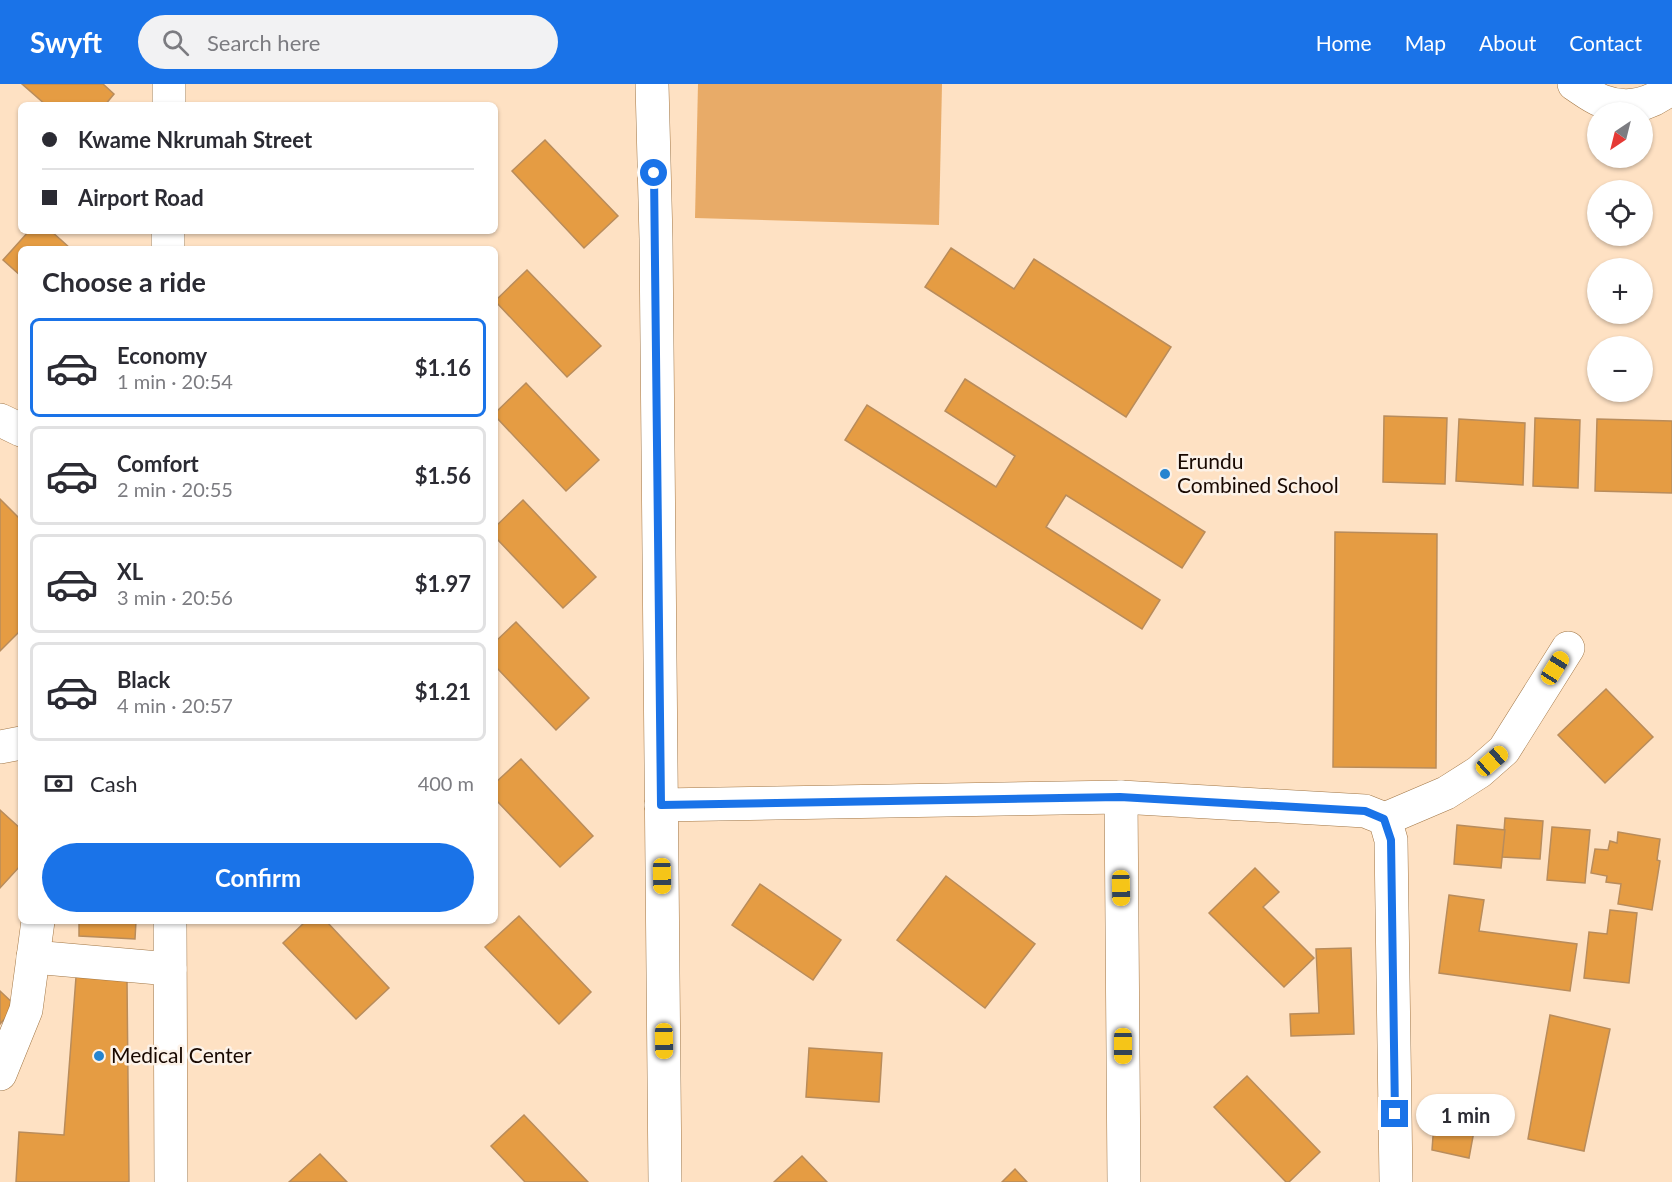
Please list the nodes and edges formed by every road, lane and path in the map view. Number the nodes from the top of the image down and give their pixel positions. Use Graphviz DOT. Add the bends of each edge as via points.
graph roads {
  1 [pos="170,84"];
  2 [pos="652,84"];
  3 [pos="1574,84"];
  4 [pos="1672,87"];
  5 [pos="169,102"];
  6 [pos="0,420"];
  7 [pos="18,429"];
  8 [pos="1568,648"];
  9 [pos="18,744"];
  10 [pos="0,747"];
  11 [pos="1120,797"];
  12 [pos="661,805"];
  13 [pos="1384,819"];
  14 [pos="38,924"];
  15 [pos="170,924"];
  16 [pos="33,957"];
  17 [pos="170,969"];
  18 [pos="0,1074"];
  19 [pos="171,1182"];
  20 [pos="665,1182"];
  21 [pos="1124,1182"];
  22 [pos="1396,1182"];
  1 -- 5 [label="street"];
  2 -- 12 [label="street"];
  3 -- 4 [label="street" via="1601,101 1623,107 1645,103"];
  6 -- 7 [label="street"];
  8 -- 13 [label="street" via="1504,750 1446,793"];
  9 -- 10 [label="street"];
  11 -- 12 [label="street"];
  11 -- 13 [label="street" via="1365,811"];
  11 -- 21 [label="street"];
  12 -- 20 [label="street"];
  13 -- 22 [label="street" via="1391,840"];
  14 -- 16 [label="street"];
  15 -- 17 [label="street"];
  16 -- 17 [label="street"];
  16 -- 18 [label="street" via="26,1010"];
  17 -- 19 [label="street"];
}
